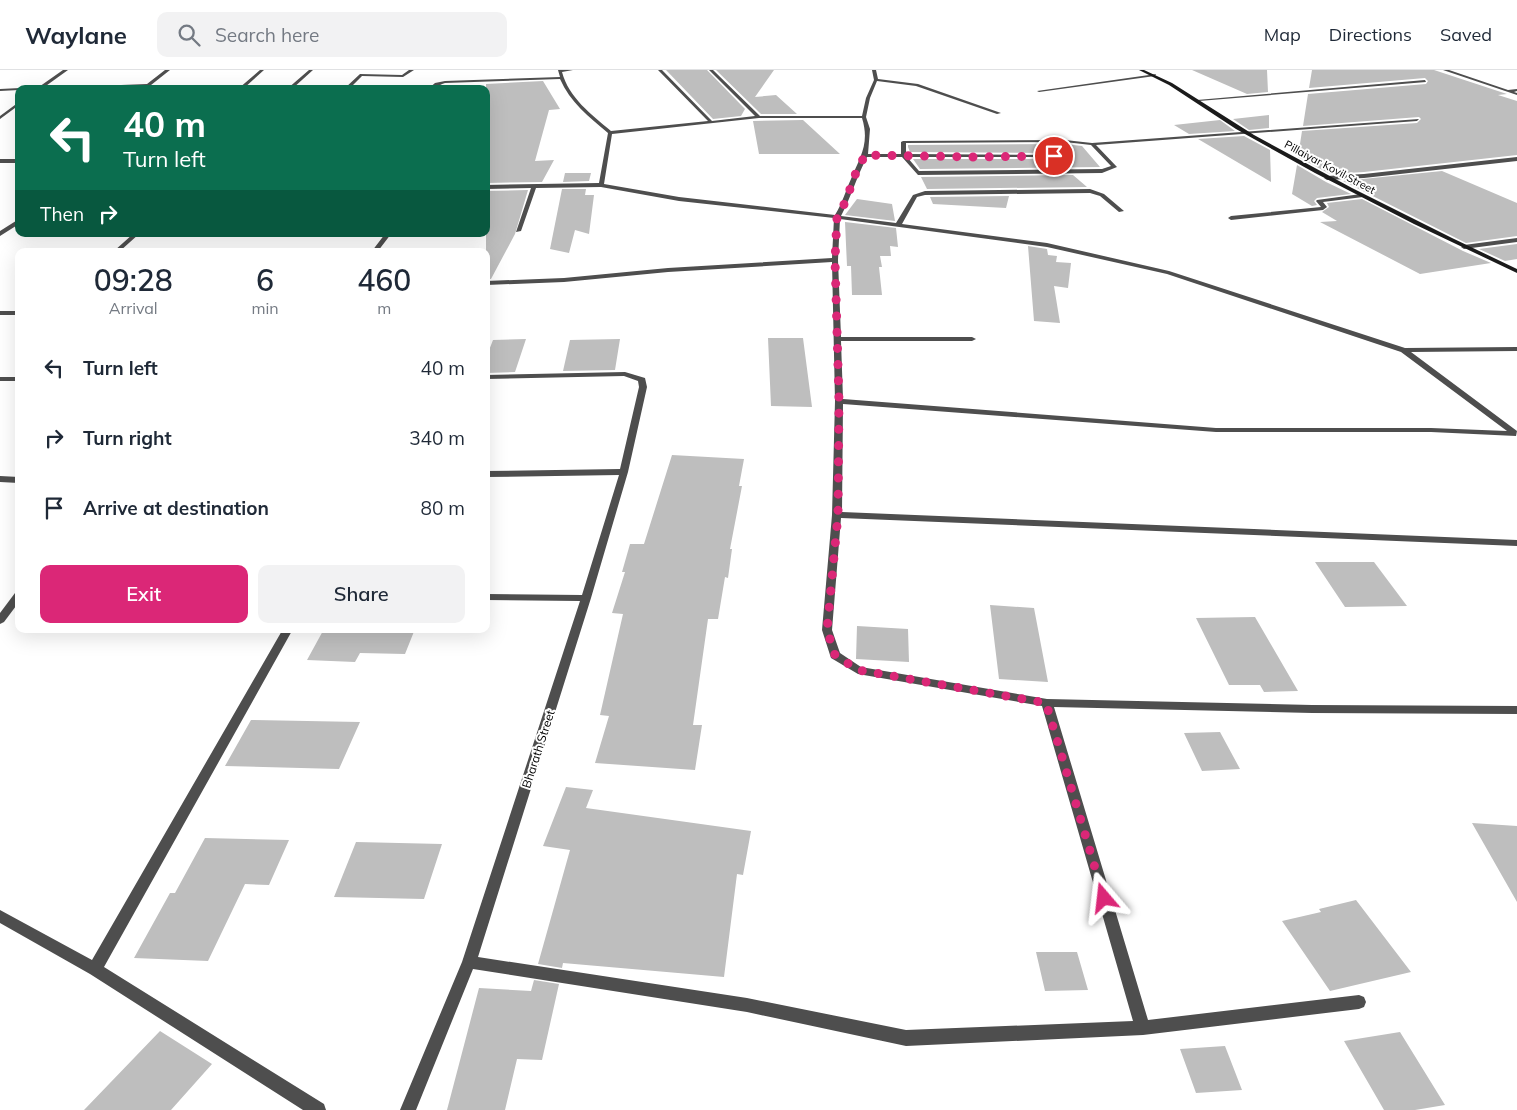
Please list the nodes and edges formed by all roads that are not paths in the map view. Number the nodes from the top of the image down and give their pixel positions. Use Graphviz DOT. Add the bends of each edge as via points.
graph roads {
  1 [pos="66,70"];
  2 [pos="168,70"];
  3 [pos="262,70"];
  4 [pos="311,70"];
  5 [pos="412,70"];
  6 [pos="571,70"];
  7 [pos="660,70"];
  8 [pos="711,70"];
  9 [pos="874,70"];
  10 [pos="1141,70"];
  11 [pos="1445,70"];
  12 [pos="559,71"];
  13 [pos="1155,76"];
  14 [pos="562,78"];
  15 [pos="876,80"];
  16 [pos="1425,81"];
  17 [pos="45,85"];
  18 [pos="149,85"];
  19 [pos="245,85"];
  20 [pos="294,85"];
  21 [pos="351,85"];
  22 [pos="435,85"];
  23 [pos="0,90"];
  24 [pos="15,90"];
  25 [pos="1039,91"];
  26 [pos="1517,92"];
  27 [pos="1199,100"];
  28 [pos="15,106"];
  29 [pos="999,113"];
  30 [pos="759,116"];
  31 [pos="0,118"];
  32 [pos="864,118"];
  33 [pos="1417,120"];
  34 [pos="710,121"];
  35 [pos="1244,132"];
  36 [pos="610,134"];
  37 [pos="1092,144"];
  38 [pos="865,155"];
  39 [pos="904,156"];
  40 [pos="1054,156"];
  41 [pos="1517,159"];
  42 [pos="0,161"];
  43 [pos="15,161"];
  44 [pos="1326,178"];
  45 [pos="534,186"];
  46 [pos="601,186"];
  47 [pos="490,187"];
  48 [pos="1361,196"];
  49 [pos="1121,211"];
  50 [pos="837,217"];
  51 [pos="1230,218"];
  52 [pos="15,224"];
  53 [pos="898,225"];
  54 [pos="518,231"];
  55 [pos="0,234"];
  56 [pos="133,237"];
  57 [pos="386,237"];
  58 [pos="1517,240"];
  59 [pos="1464,247"];
  60 [pos="120,248"];
  61 [pos="377,248"];
  62 [pos="835,260"];
  63 [pos="1517,271"];
  64 [pos="490,283"];
  65 [pos="0,313"];
  66 [pos="15,313"];
  67 [pos="972,338"];
  68 [pos="838,339"];
  69 [pos="1517,349"];
  70 [pos="1404,350"];
  71 [pos="490,376"];
  72 [pos="0,379"];
  73 [pos="15,379"];
  74 [pos="839,401"];
  75 [pos="624,472"];
  76 [pos="490,474"];
  77 [pos="0,479"];
  78 [pos="15,480"];
  79 [pos="838,515"];
  80 [pos="1517,543"];
  81 [pos="490,597"];
  82 [pos="586,598"];
  83 [pos="15,605"];
  84 [pos="0,620"];
  85 [pos="286,633"];
  86 [pos="1046,703"];
  87 [pos="1517,710"];
  88 [pos="0,916"];
  89 [pos="469,962"];
  90 [pos="95,969"];
  91 [pos="1359,1002"];
  92 [pos="1143,1028"];
  93 [pos="318,1110"];
  94 [pos="408,1110"];
  1 -- 17 [label="street"];
  2 -- 18 [label="street"];
  3 -- 19 [label="street"];
  4 -- 20 [label="street"];
  5 -- 21 [label="street" via="403,76 361,76"];
  6 -- 12 [label="street"];
  7 -- 34 [label="street"];
  8 -- 30 [label="street"];
  9 -- 15 [label="street"];
  10 -- 13 [label="street, Pillaiyar Kovil Street"];
  11 -- 26 [label="street"];
  12 -- 14 [label="street"];
  13 -- 25 [label="street"];
  13 -- 27 [label="street, Pillaiyar Kovil Street"];
  14 -- 22 [label="street"];
  14 -- 36 [label="street" via="576,102"];
  15 -- 29 [label="street" via="917,85"];
  15 -- 32 [label="street"];
  16 -- 27 [label="street"];
  23 -- 24 [label="street"];
  27 -- 35 [label="street, Pillaiyar Kovil Street"];
  28 -- 31 [label="street"];
  30 -- 32 [label="street"];
  30 -- 34 [label="street"];
  32 -- 38 [label="street" via="868,129"];
  33 -- 35 [label="street"];
  34 -- 36 [label="street"];
  35 -- 37 [label="street"];
  35 -- 44 [label="street, Pillaiyar Kovil Street"];
  36 -- 46 [label="street"];
  37 -- 39 [label="street" via="1065,141 910,141 903,142"];
  37 -- 39 [label="street" via="1114,167 920,173 914,171"];
  38 -- 39 [label="street"];
  38 -- 50 [label="street"];
  39 -- 40 [label="street"];
  41 -- 44 [label="street"];
  42 -- 43 [label="street"];
  44 -- 48 [label="street, Pillaiyar Kovil Street"];
  45 -- 46 [label="street"];
  45 -- 47 [label="street"];
  45 -- 54 [label="street"];
  46 -- 50 [label="street" via="679,199"];
  48 -- 51 [label="street" via="1319,201 1323,208"];
  48 -- 59 [label="street, Pillaiyar Kovil Street"];
  49 -- 53 [label="street" via="1102,195 1090,191 925,193 915,196"];
  50 -- 53 [label="street"];
  50 -- 62 [label="street"];
  52 -- 55 [label="street"];
  53 -- 70 [label="street" via="1047,245 1169,272"];
  56 -- 60 [label="street"];
  57 -- 61 [label="street"];
  58 -- 59 [label="street"];
  59 -- 63 [label="street, Pillaiyar Kovil Street"];
  62 -- 64 [label="street"];
  62 -- 68 [label="street"];
  65 -- 66 [label="street"];
  67 -- 68 [label="street"];
  68 -- 74 [label="street"];
  69 -- 70 [label="street"];
  70 -- 74 [label="street" via="1516,434 1421,430 1216,430"];
  71 -- 75 [label="street, Bharath Street" via="625,374 642,380"];
  72 -- 73 [label="street"];
  74 -- 79 [label="street"];
  75 -- 76 [label="street"];
  75 -- 82 [label="street, Bharath Street"];
  77 -- 78 [label="street"];
  79 -- 80 [label="street"];
  79 -- 86 [label="street" via="827,630 835,655 858,670"];
  81 -- 82 [label="street"];
  82 -- 89 [label="street, Bharath Street"];
  83 -- 84 [label="street"];
  85 -- 90 [label="street"];
  86 -- 87 [label="street"];
  86 -- 92 [label="street"];
  88 -- 90 [label="street"];
  89 -- 92 [label="street" via="747,1005 906,1038"];
  89 -- 94 [label="street, Bharath Street"];
  90 -- 93 [label="street"];
  91 -- 92 [label="street"];
}
